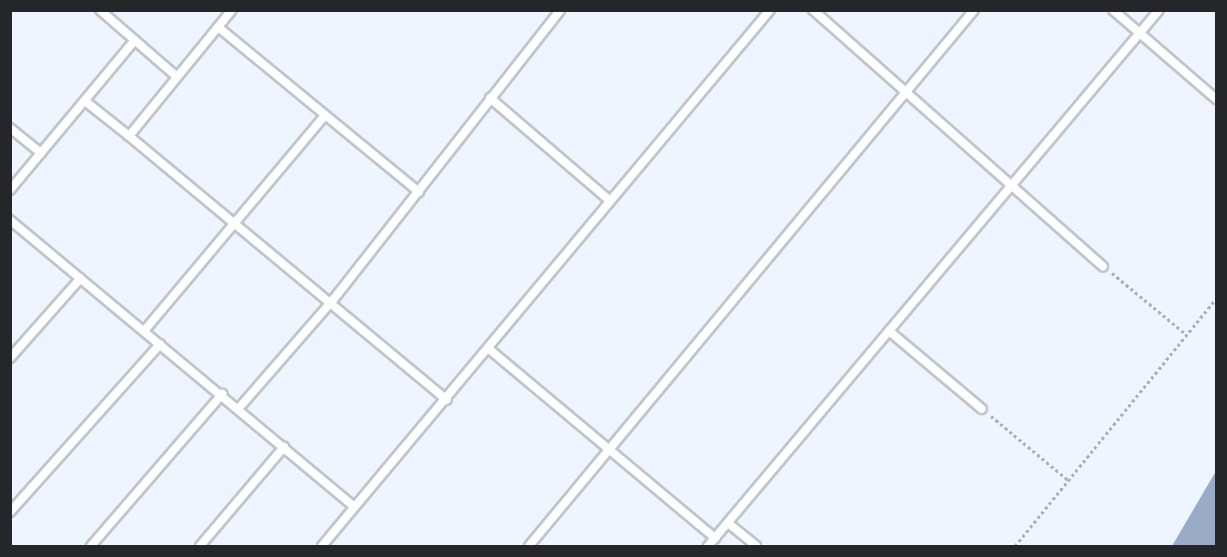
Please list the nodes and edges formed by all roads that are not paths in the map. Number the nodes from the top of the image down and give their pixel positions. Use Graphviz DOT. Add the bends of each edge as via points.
graph roads {
  1 [pos="100,10"];
  2 [pos="232,10"];
  3 [pos="560,10"];
  4 [pos="770,10"];
  5 [pos="813,10"];
  6 [pos="974,10"];
  7 [pos="1113,10"];
  8 [pos="1159,10"];
  9 [pos="218,27"];
  10 [pos="1140,32"];
  11 [pos="135,40"];
  12 [pos="176,76"];
  13 [pos="906,91"];
  14 [pos="490,98"];
  15 [pos="1216,99"];
  16 [pos="85,101"];
  17 [pos="325,115"];
  18 [pos="10,128"];
  19 [pos="129,136"];
  20 [pos="41,153"];
  21 [pos="1010,185"];
  22 [pos="10,190"];
  23 [pos="419,192"];
  24 [pos="609,200"];
  25 [pos="236,222"];
  26 [pos="12,224"];
  27 [pos="1103,267"];
  28 [pos="80,279"];
  29 [pos="333,300"];
  30 [pos="144,331"];
  31 [pos="889,331"];
  32 [pos="160,344"];
  33 [pos="489,349"];
  34 [pos="10,358"];
  35 [pos="222,394"];
  36 [pos="447,400"];
  37 [pos="239,408"];
  38 [pos="982,409"];
  39 [pos="284,447"];
  40 [pos="609,449"];
  41 [pos="354,507"];
  42 [pos="10,512"];
  43 [pos="728,523"];
  44 [pos="716,538"];
  45 [pos="90,546"];
  46 [pos="200,546"];
  47 [pos="325,546"];
  48 [pos="529,546"];
  49 [pos="708,546"];
  50 [pos="756,546"];
  1 -- 11 [label="lane"];
  2 -- 9 [label="lane"];
  3 -- 14 [label="lane"];
  4 -- 24 [label="lane"];
  5 -- 13 [label="lane"];
  6 -- 13 [label="lane"];
  7 -- 10 [label="lane"];
  8 -- 10 [label="lane"];
  9 -- 12 [label="lane"];
  9 -- 17 [label="lane"];
  10 -- 15 [label="lane"];
  10 -- 21 [label="lane"];
  11 -- 12 [label="lane"];
  11 -- 16 [label="lane"];
  12 -- 19 [label="lane"];
  13 -- 21 [label="lane"];
  13 -- 40 [label="lane"];
  14 -- 23 [label="lane"];
  14 -- 24 [label="lane"];
  16 -- 19 [label="lane"];
  16 -- 20 [label="lane"];
  17 -- 23 [label="lane"];
  17 -- 25 [label="lane"];
  18 -- 20 [label="lane"];
  19 -- 25 [label="lane"];
  20 -- 22 [label="lane"];
  21 -- 27 [label="lane"];
  21 -- 31 [label="lane"];
  23 -- 29 [label="lane"];
  24 -- 33 [label="lane"];
  25 -- 29 [label="lane"];
  25 -- 30 [label="lane"];
  26 -- 28 [label="lane"];
  28 -- 30 [label="lane"];
  28 -- 34 [label="lane"];
  29 -- 36 [label="lane"];
  29 -- 37 [label="lane"];
  30 -- 32 [label="lane"];
  31 -- 38 [label="lane"];
  31 -- 43 [label="lane"];
  32 -- 35 [label="lane"];
  32 -- 42 [label="lane"];
  33 -- 36 [label="lane"];
  33 -- 40 [label="lane"];
  35 -- 37 [label="lane"];
  35 -- 45 [label="lane"];
  36 -- 41 [label="lane"];
  37 -- 39 [label="lane"];
  39 -- 41 [label="lane"];
  39 -- 46 [label="lane"];
  40 -- 44 [label="lane"];
  40 -- 48 [label="lane"];
  41 -- 47 [label="lane"];
  43 -- 44 [label="lane"];
  43 -- 50 [label="lane"];
  44 -- 49 [label="lane"];
}
